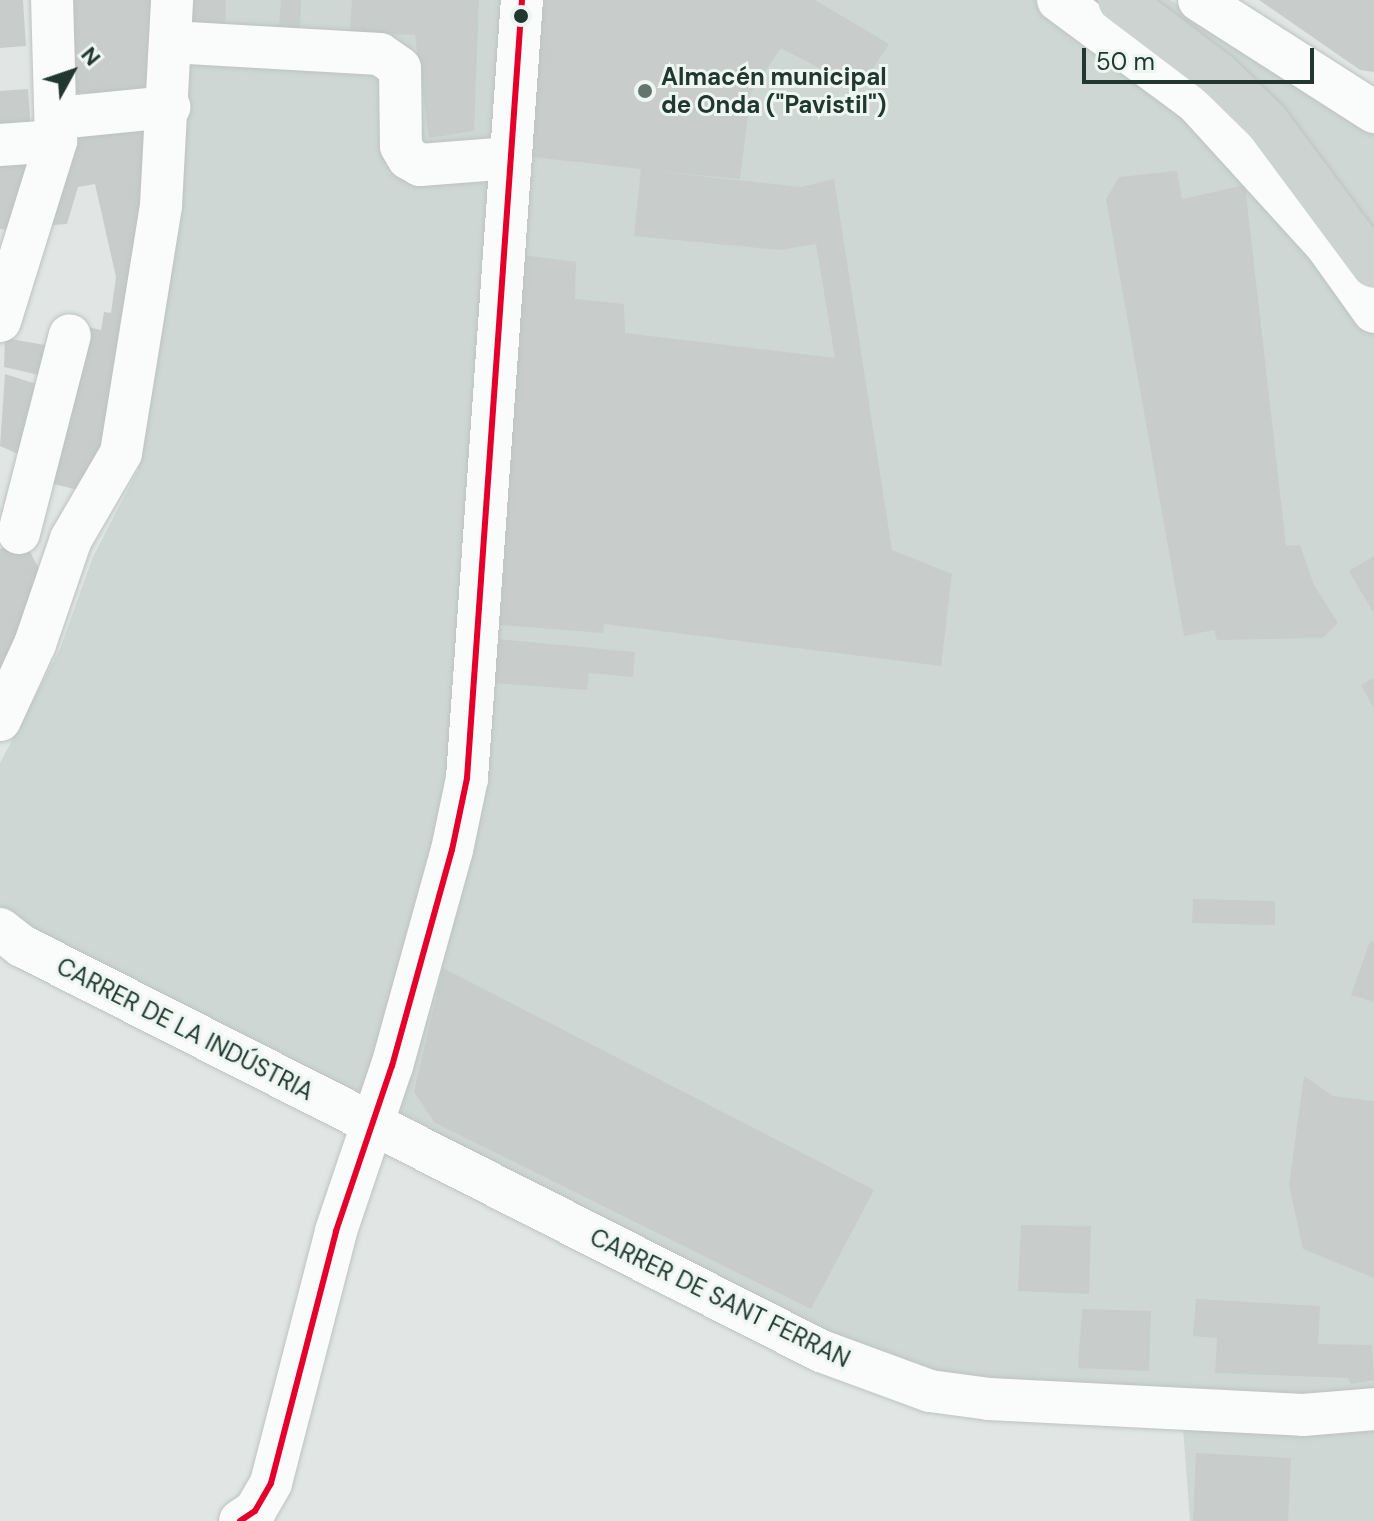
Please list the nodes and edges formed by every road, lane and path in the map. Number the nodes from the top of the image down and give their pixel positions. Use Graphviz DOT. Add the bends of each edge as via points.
graph roads {
  1 [pos="52,0"];
  2 [pos="172,0"];
  3 [pos="522,0"];
  4 [pos="1058,0"];
  5 [pos="1120,0"];
  6 [pos="1199,0"];
  7 [pos="171,42"];
  8 [pos="169,107"];
  9 [pos="1373,111"];
  10 [pos="57,130"];
  11 [pos="0,145"];
  12 [pos="511,158"];
  13 [pos="1374,266"];
  14 [pos="1374,312"];
  15 [pos="0,321"];
  16 [pos="70,335"];
  17 [pos="10,534"];
  18 [pos="71,539"];
  19 [pos="0,720"];
  20 [pos="0,929"];
  21 [pos="374,1125"];
  22 [pos="1374,1409"];
  23 [pos="240,1521"];
  1 -- 10 [label="street"];
  2 -- 7 [label="street"];
  3 -- 12 [label="street"];
  4 -- 14 [label="street" via="1196,102 1326,245"];
  5 -- 13 [label="main road" via="1218,74 1267,122"];
  6 -- 9 [label="street"];
  7 -- 8 [label="street"];
  7 -- 12 [label="street" via="380,54 400,68 401,146 408,158 420,165"];
  8 -- 10 [label="street"];
  8 -- 18 [label="street" via="161,205 121,453"];
  10 -- 11 [label="street"];
  10 -- 15 [label="street"];
  12 -- 21 [label="street" via="467,778"];
  16 -- 17 [label="street"];
  17 -- 18 [label="street"];
  18 -- 19 [label="street" via="35,644"];
  20 -- 21 [label="street, CARRER DE LA INDÚSTRIA" via="22,946"];
  21 -- 22 [label="street, CARRER DE SANT FERRAN" via="821,1351 930,1391 989,1399 1303,1415"];
  21 -- 23 [label="street" via="336,1231 271,1483 255,1511"];
}
